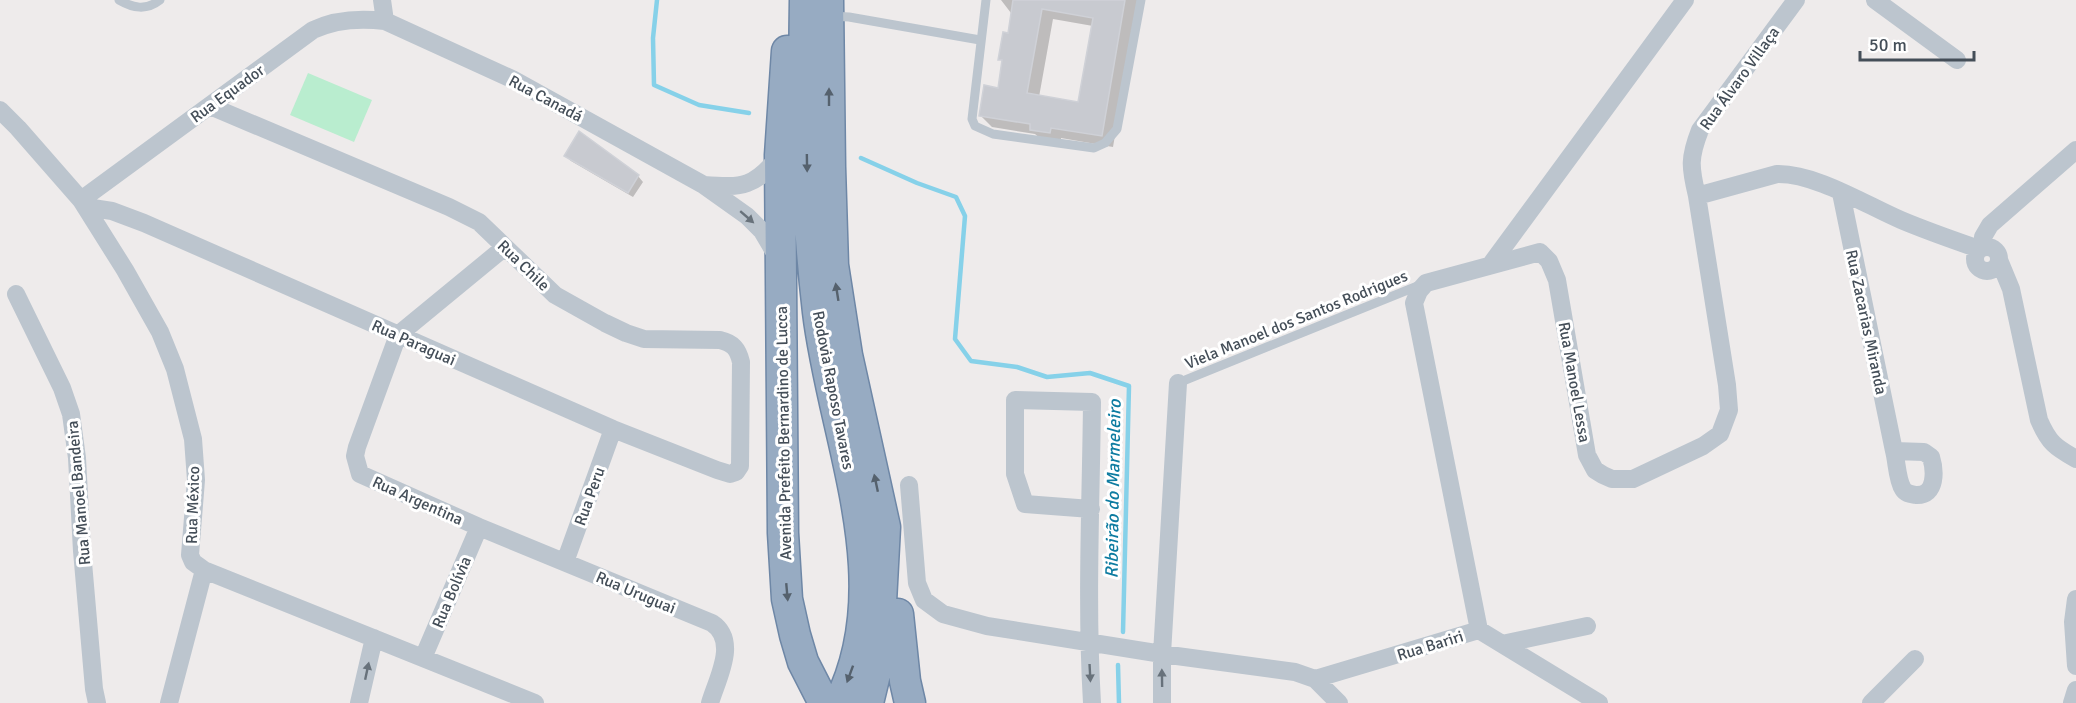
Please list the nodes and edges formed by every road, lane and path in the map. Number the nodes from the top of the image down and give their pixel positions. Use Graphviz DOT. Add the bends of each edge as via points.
graph roads {
  1 [pos="119,0"];
  2 [pos="160,0"];
  3 [pos="382,0"];
  4 [pos="792,0"];
  5 [pos="986,0"];
  6 [pos="1141,0"];
  7 [pos="1685,0"];
  8 [pos="1796,0"];
  9 [pos="1875,0"];
  10 [pos="821,5"];
  11 [pos="386,21"];
  12 [pos="980,40"];
  13 [pos="1957,60"];
  14 [pos="210,106"];
  15 [pos="0,110"];
  16 [pos="2076,150"];
  17 [pos="780,155"];
  18 [pos="702,184"];
  19 [pos="1841,193"];
  20 [pos="1697,195"];
  21 [pos="83,204"];
  22 [pos="505,247"];
  23 [pos="1987,257"];
  24 [pos="781,262"];
  25 [pos="1491,264"];
  26 [pos="1426,283"];
  27 [pos="16,294"];
  28 [pos="398,335"];
  29 [pos="1178,383"];
  30 [pos="613,429"];
  31 [pos="1894,451"];
  32 [pos="2076,459"];
  33 [pos="740,466"];
  34 [pos="909,485"];
  35 [pos="1090,509"];
  36 [pos="479,527"];
  37 [pos="885,527"];
  38 [pos="565,562"];
  39 [pos="204,570"];
  40 [pos="2076,599"];
  41 [pos="1587,626"];
  42 [pos="1479,630"];
  43 [pos="374,638"];
  44 [pos="1088,643"];
  45 [pos="1502,644"];
  46 [pos="871,645"];
  47 [pos="1162,654"];
  48 [pos="423,658"];
  49 [pos="1915,659"];
  50 [pos="2076,666"];
  51 [pos="1315,679"];
  52 [pos="2076,690"];
  53 [pos="97,703"];
  54 [pos="169,703"];
  55 [pos="359,703"];
  56 [pos="535,703"];
  57 [pos="710,703"];
  58 [pos="824,703"];
  59 [pos="839,703"];
  60 [pos="868,703"];
  61 [pos="910,703"];
  62 [pos="1092,703"];
  63 [pos="1162,703"];
  64 [pos="1339,703"];
  65 [pos="1599,703"];
  66 [pos="1871,703"];
  67 [pos="2073,703"];
  1 -- 2 [label="lane" via="143,8"];
  3 -- 11 [label="street"];
  4 -- 17 [label="highway, Avenida Prefeito Bernardino de Lucca"];
  5 -- 12 [label="lane"];
  6 -- 12 [label="lane" via="1117,129 1105,143 1094,148 993,134 975,126 972,119"];
  7 -- 25 [label="street"];
  8 -- 20 [label="street, Rua Álvaro Villaça" via="1700,130 1690,168"];
  9 -- 13 [label="street"];
  10 -- 12 [label="lane" via="849,17"];
  37 -- 10 [label="highway, Rodovia Raposo Tavares, one-way" via="847,355 833,265"];
  10 -- 46 [label="highway, Rodovia Raposo Tavares, one-way" via="805,70 810,214 818,313 858,512 864,614"];
  11 -- 14 [label="street, Rua Equador" via="365,19 326,24 313,30"];
  11 -- 18 [label="street, Rua Canadá" via="512,79"];
  14 -- 21 [label="street, Rua Equador"];
  14 -- 22 [label="street, Rua Chile" via="449,207 479,222"];
  15 -- 21 [label="street, Rua México"];
  16 -- 23 [label="street" via="1986,231"];
  17 -- 18 [label="street" via="765,174 744,185"];
  17 -- 24 [label="highway, Avenida Prefeito Bernardino de Lucca"];
  18 -- 24 [label="street, Rua Canadá, one-way" via="747,216 762,231"];
  19 -- 20 [label="street" via="1812,180 1777,174"];
  19 -- 23 [label="street"];
  19 -- 31 [label="street, Rua Zacarias Miranda"];
  20 -- 25 [label="street, Rua Manoel Lessa" via="1729,410 1720,434 1702,447 1633,479 1603,475 1595,470 1587,455 1557,280 1549,261 1540,252"];
  21 -- 28 [label="street, Rua Paraguai" via="144,223"];
  21 -- 39 [label="street, Rua México" via="160,332 176,369 193,439 196,480 190,555"];
  22 -- 28 [label="street"];
  22 -- 33 [label="street, Rua Chile" via="555,295 626,333 644,339 720,340 734,347 741,362"];
  23 -- 32 [label="street" via="2011,289 2039,420 2055,447"];
  24 -- 58 [label="highway, Avenida Prefeito Bernardino de Lucca, one-way" via="787,599 803,662"];
  25 -- 26 [label="street, Rua Manoel Lessa"];
  26 -- 29 [label="lane, Viela Manoel dos Santos Rodrigues"];
  26 -- 42 [label="street" via="1414,303"];
  27 -- 53 [label="street, Rua Manoel Bandeira" via="71,414"];
  28 -- 30 [label="street, Rua Paraguai"];
  28 -- 36 [label="street, Rua Argentina" via="357,447 360,474"];
  29 -- 47 [label="street"];
  30 -- 33 [label="street, Rua Paraguai" via="730,474"];
  30 -- 38 [label="street, Rua Peru"];
  34 -- 44 [label="street" via="917,583 924,600 944,614 987,626"];
  35 -- 35 [label="street" via="1092,402 1015,400 1016,474 1025,504"];
  35 -- 44 [label="street"];
  36 -- 38 [label="street, Rua Uruguai"];
  36 -- 48 [label="street, Rua Bolívia"];
  37 -- 46 [label="highway, Rodovia Raposo Tavares" via="880,621"];
  37 -- 61 [label="highway"];
  38 -- 57 [label="street, Rua Uruguai" via="720,628 726,640 725,653"];
  39 -- 43 [label="street"];
  39 -- 54 [label="street"];
  40 -- 50 [label="street"];
  41 -- 45 [label="street"];
  42 -- 45 [label="street, Rua Bariri"];
  42 -- 51 [label="street, Rua Bariri"];
  43 -- 48 [label="street"];
  55 -- 43 [label="street, one-way"];
  44 -- 47 [label="street"];
  44 -- 62 [label="street, one-way"];
  45 -- 65 [label="street, Rua Bariri"];
  46 -- 59 [label="highway, Rodovia Raposo Tavares, one-way"];
  46 -- 60 [label="highway, Rodovia Raposo Tavares"];
  47 -- 51 [label="street" via="1271,667"];
  63 -- 47 [label="street, one-way"];
  48 -- 56 [label="street"];
  49 -- 66 [label="street"];
  51 -- 64 [label="street"];
  52 -- 67 [label="street"];
}
